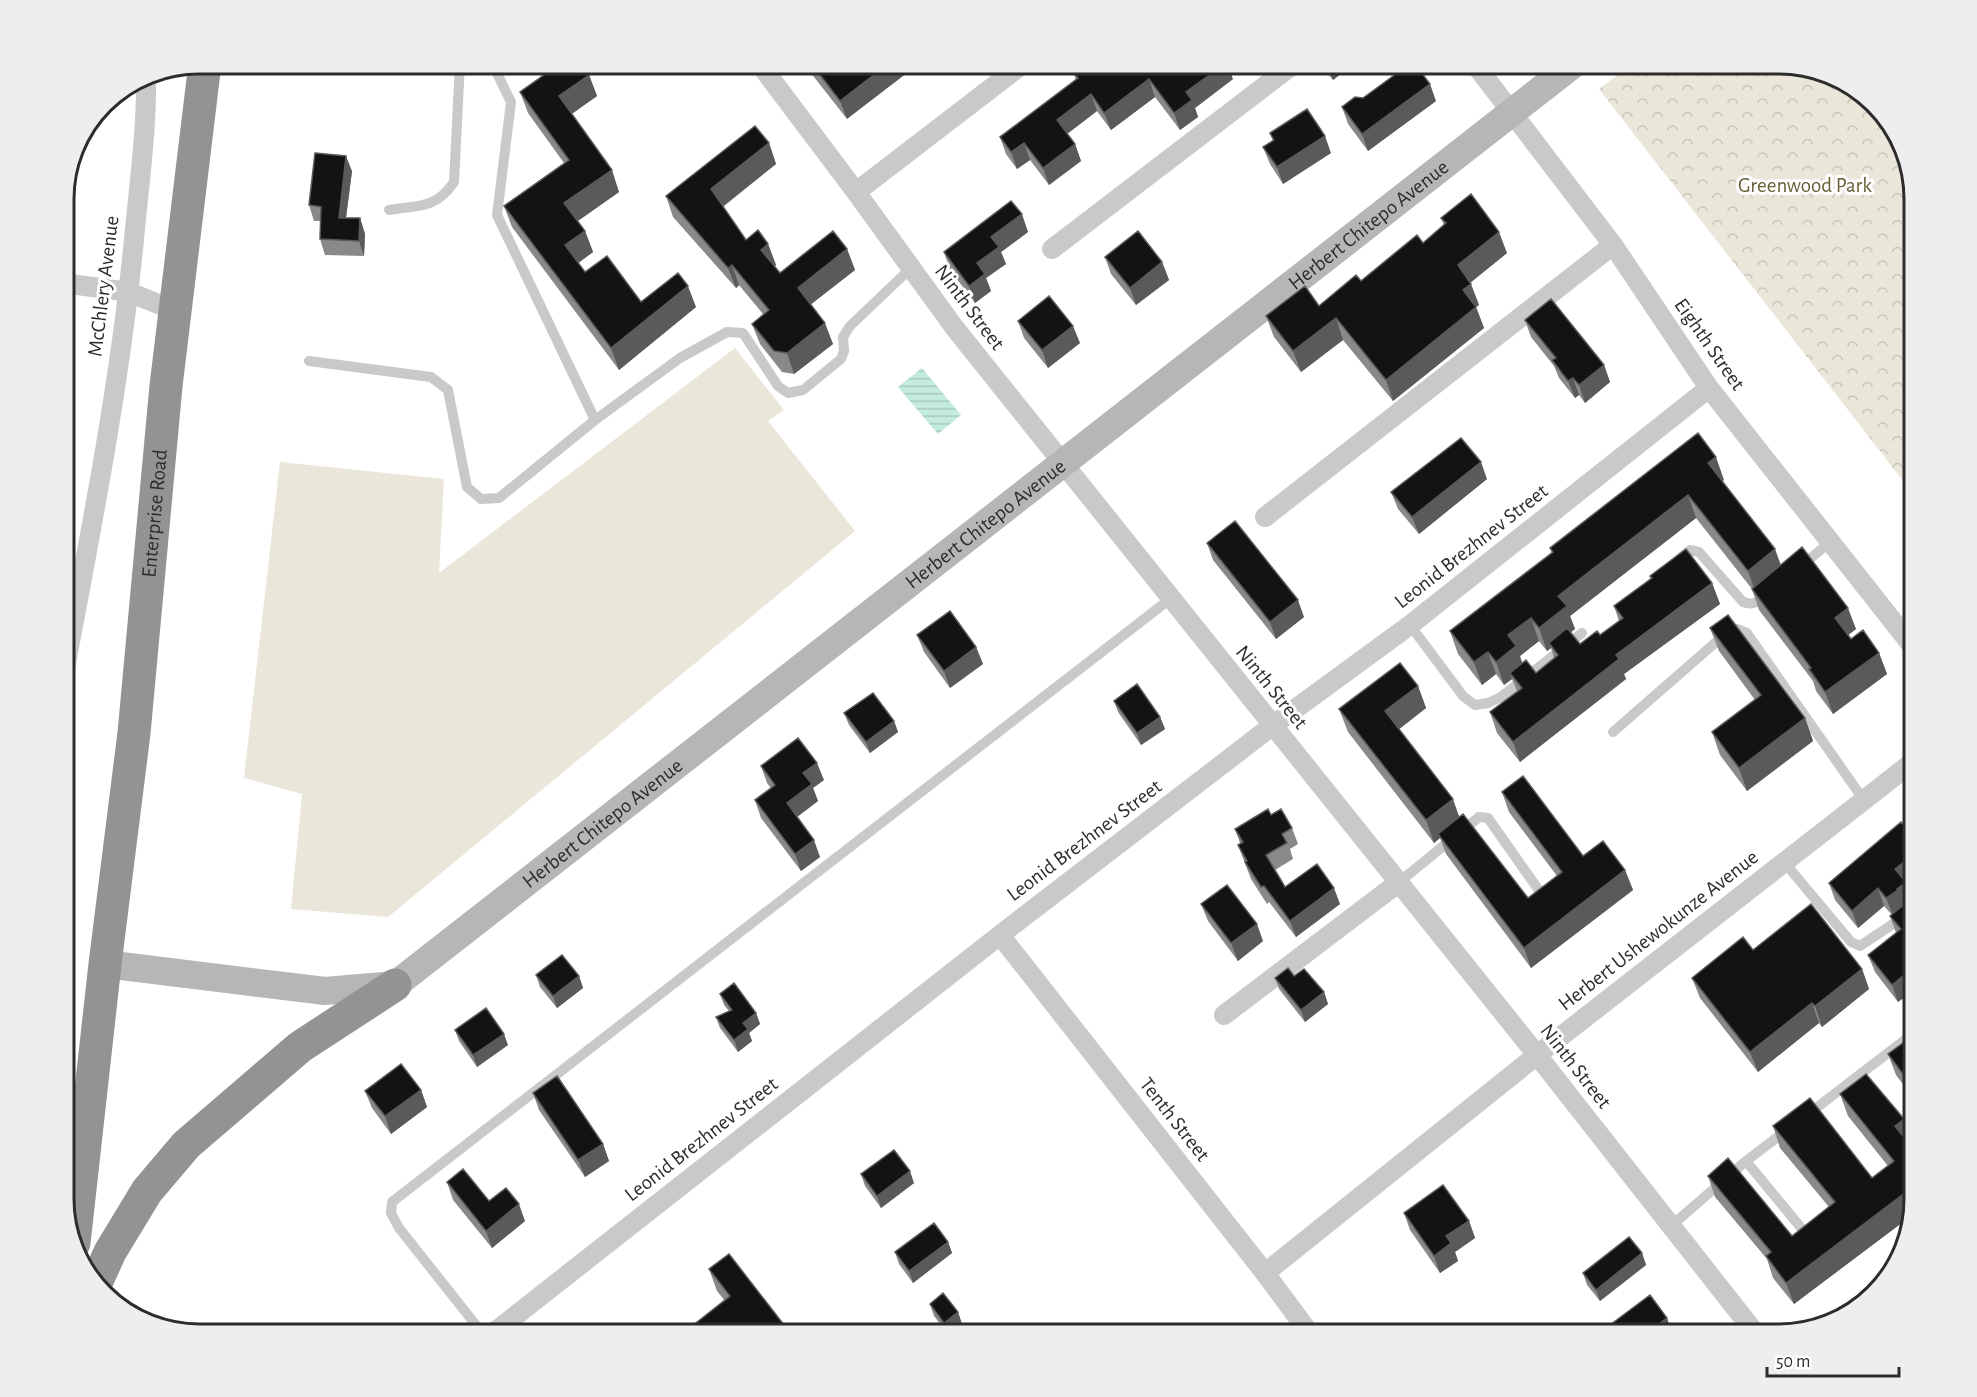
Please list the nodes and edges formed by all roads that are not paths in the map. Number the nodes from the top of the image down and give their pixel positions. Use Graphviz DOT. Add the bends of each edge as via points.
graph roads {
  1 [pos="204,74"];
  2 [pos="459,74"];
  3 [pos="497,74"];
  4 [pos="767,74"];
  5 [pos="1010,74"];
  6 [pos="1281,74"];
  7 [pos="1483,74"];
  8 [pos="1561,74"];
  9 [pos="146,85"];
  10 [pos="1512,111"];
  11 [pos="856,192"];
  12 [pos="390,210"];
  13 [pos="1613,245"];
  14 [pos="1052,249"];
  15 [pos="911,268"];
  16 [pos="74,284"];
  17 [pos="129,292"];
  18 [pos="175,311"];
  19 [pos="309,362"];
  20 [pos="1709,388"];
  21 [pos="595,420"];
  22 [pos="1063,462"];
  23 [pos="1265,517"];
  24 [pos="1830,542"];
  25 [pos="1672,565"];
  26 [pos="1793,572"];
  27 [pos="1775,587"];
  28 [pos="1170,598"];
  29 [pos="74,621"];
  30 [pos="1410,625"];
  31 [pos="1582,633"];
  32 [pos="1904,635"];
  33 [pos="1272,726"];
  34 [pos="1613,732"];
  35 [pos="1904,768"];
  36 [pos="1863,799"];
  37 [pos="1784,862"];
  38 [pos="1398,883"];
  39 [pos="1538,889"];
  40 [pos="1904,917"];
  41 [pos="1000,935"];
  42 [pos="105,964"];
  43 [pos="395,985"];
  44 [pos="1224,1015"];
  45 [pos="1904,1041"];
  46 [pos="1537,1055"];
  47 [pos="1746,1161"];
  48 [pos="76,1224"];
  49 [pos="1671,1226"];
  50 [pos="1802,1229"];
  51 [pos="1265,1273"];
  52 [pos="99,1275"];
  53 [pos="475,1324"];
  54 [pos="505,1324"];
  55 [pos="1303,1324"];
  56 [pos="1748,1324"];
  1 -- 18 [label="highway, Enterprise Road"];
  2 -- 12 [label="lane" via="454,182 436,202"];
  3 -- 21 [label="lane" via="511,102 497,216"];
  4 -- 11 [label="street, Ninth Street"];
  5 -- 11 [label="street"];
  6 -- 14 [label="street"];
  7 -- 10 [label="street, Eighth Street"];
  8 -- 10 [label="main road, Herbert Chitepo Avenue"];
  9 -- 17 [label="street, McChlery Avenue" via="147,113"];
  10 -- 13 [label="street, Eighth Street"];
  10 -- 22 [label="main road, Herbert Chitepo Avenue"];
  11 -- 15 [label="street, Ninth Street"];
  13 -- 20 [label="street, Eighth Street"];
  13 -- 23 [label="street"];
  15 -- 21 [label="lane" via="849,326 840,359 804,390 788,393 778,386 743,333 727,332 680,358"];
  15 -- 22 [label="street, Ninth Street"];
  16 -- 17 [label="street"];
  17 -- 18 [label="street"];
  17 -- 29 [label="street, McChlery Avenue"];
  18 -- 42 [label="highway, Enterprise Road" via="134,733"];
  19 -- 21 [label="lane" via="431,377 448,390 467,488 481,499 498,498"];
  20 -- 24 [label="street, Eighth Street"];
  20 -- 30 [label="street, Leonid Brezhnev Street"];
  22 -- 28 [label="street, Ninth Street"];
  22 -- 43 [label="main road, Herbert Chitepo Avenue"];
  24 -- 26 [label="lane"];
  24 -- 32 [label="street, Eighth Street"];
  25 -- 27 [label="lane" via="1690,550 1699,552 1750,605"];
  28 -- 33 [label="street, Ninth Street"];
  28 -- 53 [label="lane" via="392,1202 391,1213 399,1228"];
  30 -- 31 [label="lane" via="1474,705 1501,698"];
  30 -- 33 [label="street, Leonid Brezhnev Street"];
  33 -- 38 [label="street, Ninth Street"];
  33 -- 41 [label="street, Leonid Brezhnev Street"];
  34 -- 36 [label="lane" via="1723,636 1737,629 1747,633"];
  35 -- 36 [label="street, Herbert Ushewokunze Avenue"];
  36 -- 37 [label="street, Herbert Ushewokunze Avenue"];
  37 -- 40 [label="lane" via="1851,942 1860,946"];
  37 -- 46 [label="street, Herbert Ushewokunze Avenue"];
  38 -- 39 [label="lane" via="1479,817 1488,818"];
  38 -- 44 [label="street"];
  38 -- 46 [label="street, Ninth Street"];
  41 -- 51 [label="street, Tenth Street"];
  41 -- 54 [label="street, Leonid Brezhnev Street"];
  42 -- 43 [label="main road" via="325,991"];
  42 -- 48 [label="highway, Enterprise Road"];
  43 -- 52 [label="highway" via="300,1047 186,1145 147,1191"];
  45 -- 47 [label="lane"];
  46 -- 49 [label="street, Ninth Street"];
  46 -- 51 [label="street, Herbert Ushewokunze Avenue"];
  47 -- 49 [label="lane"];
  47 -- 50 [label="lane"];
  49 -- 56 [label="street, Ninth Street"];
  51 -- 55 [label="street, Tenth Street"];
}
